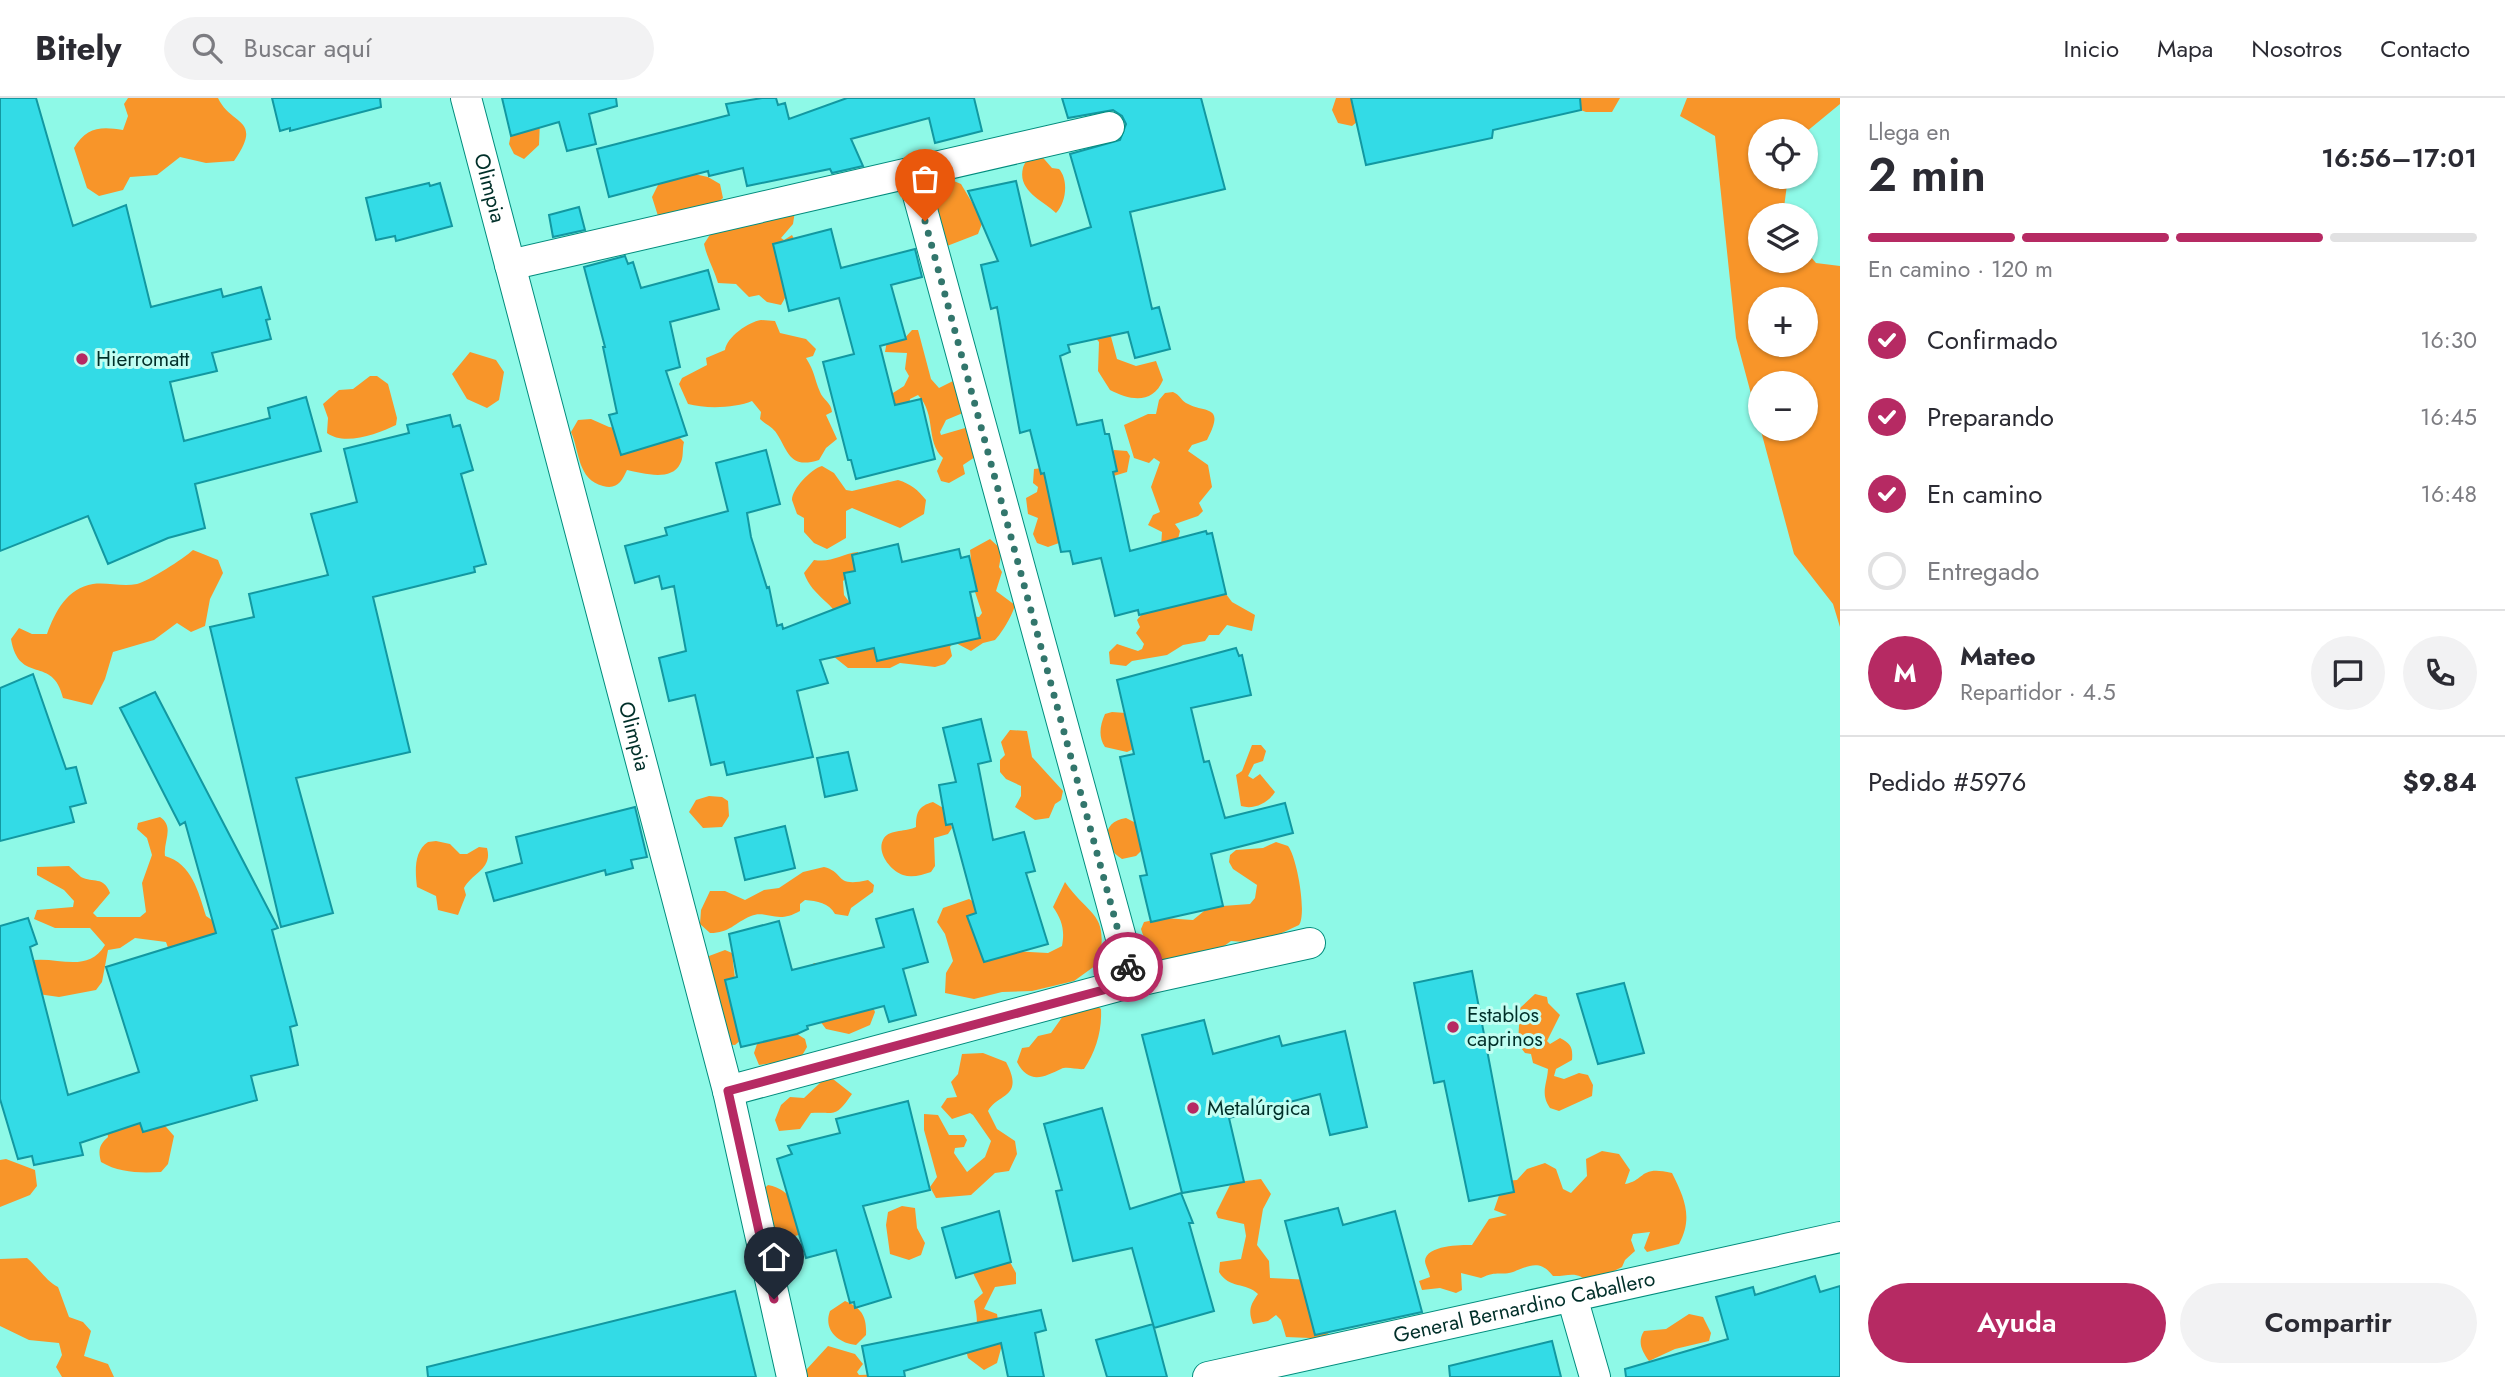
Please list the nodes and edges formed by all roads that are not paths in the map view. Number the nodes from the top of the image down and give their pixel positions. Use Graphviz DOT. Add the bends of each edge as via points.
graph roads {
  1 [pos="466,98"];
  2 [pos="1109,127"];
  3 [pos="912,173"];
  4 [pos="510,265"];
  5 [pos="1310,943"];
  6 [pos="1133,982"];
  7 [pos="728,1091"];
  8 [pos="1840,1237"];
  9 [pos="1572,1297"];
  10 [pos="792,1377"];
  11 [pos="1208,1377"];
  12 [pos="1595,1377"];
  1 -- 4 [label="street, Olimpia"];
  2 -- 3 [label="street"];
  3 -- 4 [label="street"];
  3 -- 6 [label="street"];
  4 -- 7 [label="street, Olimpia"];
  5 -- 6 [label="street"];
  6 -- 7 [label="street"];
  7 -- 10 [label="street, Olimpia"];
  8 -- 9 [label="street, General Bernardino Caballero"];
  9 -- 11 [label="street, General Bernardino Caballero"];
  9 -- 12 [label="street"];
}
